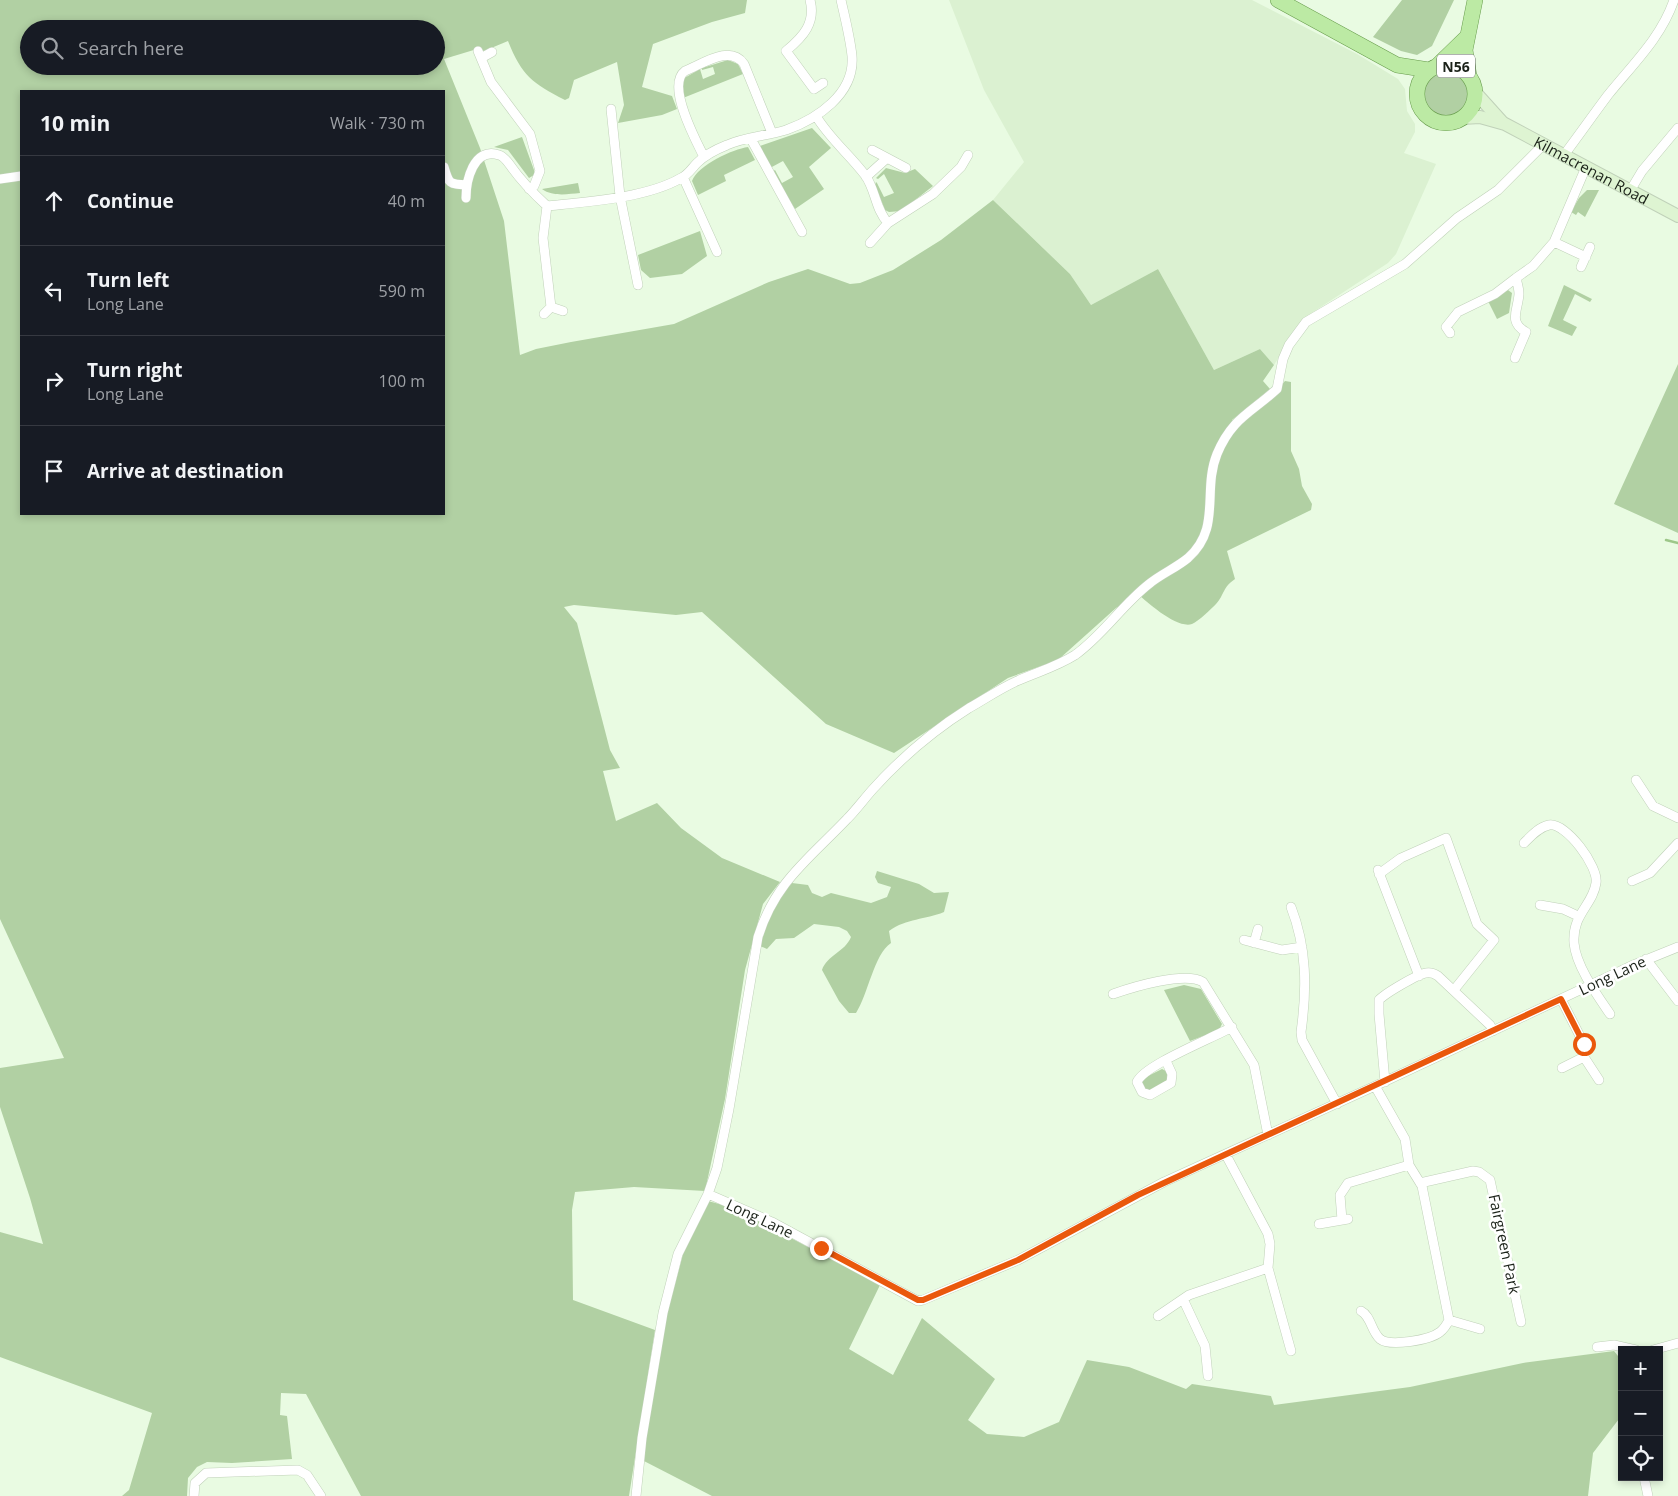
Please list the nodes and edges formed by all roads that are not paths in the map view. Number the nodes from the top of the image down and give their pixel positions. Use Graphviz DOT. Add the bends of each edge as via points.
graph roads {
  1 [pos="810,0"];
  2 [pos="841,0"];
  3 [pos="1278,0"];
  4 [pos="1475,0"];
  5 [pos="1674,0"];
  6 [pos="1467,37"];
  7 [pos="492,52"];
  8 [pos="1397,65"];
  9 [pos="1432,68"];
  10 [pos="1469,76"];
  11 [pos="823,83"];
  12 [pos="1475,92"];
  13 [pos="1418,98"];
  14 [pos="611,109"];
  15 [pos="816,116"];
  16 [pos="1462,118"];
  17 [pos="1505,124"];
  18 [pos="1678,128"];
  19 [pos="772,134"];
  20 [pos="751,139"];
  21 [pos="1543,145"];
  22 [pos="872,150"];
  23 [pos="968,155"];
  24 [pos="1564,155"];
  25 [pos="704,157"];
  26 [pos="886,159"];
  27 [pos="1586,167"];
  28 [pos="906,168"];
  29 [pos="445,170"];
  30 [pos="20,176"];
  31 [pos="683,177"];
  32 [pos="866,177"];
  33 [pos="0,179"];
  34 [pos="466,185"];
  35 [pos="529,190"];
  36 [pos="1630,191"];
  37 [pos="620,196"];
  38 [pos="466,198"];
  39 [pos="547,206"];
  40 [pos="1678,216"];
  41 [pos="888,223"];
  42 [pos="802,232"];
  43 [pos="1554,242"];
  44 [pos="870,243"];
  45 [pos="1590,247"];
  46 [pos="717,252"];
  47 [pos="1586,257"];
  48 [pos="1581,267"];
  49 [pos="1516,278"];
  50 [pos="638,285"];
  51 [pos="551,307"];
  52 [pos="563,311"];
  53 [pos="544,314"];
  54 [pos="1450,333"];
  55 [pos="1514,358"];
  56 [pos="1636,780"];
  57 [pos="1678,818"];
  58 [pos="1524,843"];
  59 [pos="1678,844"];
  60 [pos="1632,880"];
  61 [pos="1540,905"];
  62 [pos="1291,907"];
  63 [pos="1578,916"];
  64 [pos="1258,930"];
  65 [pos="1244,940"];
  66 [pos="1254,943"];
  67 [pos="1678,946"];
  68 [pos="1302,947"];
  69 [pos="1646,959"];
  70 [pos="1419,976"];
  71 [pos="1591,985"];
  72 [pos="1454,990"];
  73 [pos="1113,994"];
  74 [pos="1561,999"];
  75 [pos="1678,1001"];
  76 [pos="1610,1014"];
  77 [pos="1232,1028"];
  78 [pos="1493,1031"];
  79 [pos="1584,1057"];
  80 [pos="1166,1060"];
  81 [pos="1562,1068"];
  82 [pos="1599,1080"];
  83 [pos="1385,1082"];
  84 [pos="1376,1086"];
  85 [pos="1337,1104"];
  86 [pos="1268,1135"];
  87 [pos="1226,1155"];
  88 [pos="1409,1165"];
  89 [pos="1420,1184"];
  90 [pos="708,1194"];
  91 [pos="1319,1224"];
  92 [pos="1268,1268"];
  93 [pos="1183,1299"];
  94 [pos="1361,1311"];
  95 [pos="1158,1316"];
  96 [pos="1449,1320"];
  97 [pos="1521,1322"];
  98 [pos="1480,1329"];
  99 [pos="1678,1343"];
  100 [pos="1618,1346"];
  101 [pos="1597,1347"];
  102 [pos="1663,1347"];
  103 [pos="1291,1351"];
  104 [pos="1208,1376"];
  105 [pos="1645,1481"];
  106 [pos="194,1496"];
  107 [pos="321,1496"];
  108 [pos="636,1496"];
  109 [pos="1648,1496"];
  1 -- 11 [label="street" via="812,10 806,32 786,51 814,89"];
  2 -- 15 [label="street" via="849,36 851,69 841,94"];
  3 -- 8 [label="main road, N56"];
  4 -- 6 [label="main road, N56"];
  5 -- 24 [label="street" via="1652,42"];
  6 -- 9 [label="main road, N56"];
  6 -- 10 [label="main road, N56"];
  7 -- 35 [label="street" via="480,54 491,82 530,134 540,171"];
  8 -- 9 [label="main road, N56"];
  8 -- 13 [label="main road, N56"];
  9 -- 10 [label="main road, N56" via="1452,65"];
  9 -- 13 [label="main road, N56" via="1420,83"];
  10 -- 12 [label="main road, N56"];
  12 -- 16 [label="main road, N56" via="1471,109"];
  12 -- 17 [label="main road, Kilmacrenan Road"];
  13 -- 16 [label="main road, N56" via="1423,111 1433,119 1450,122"];
  14 -- 37 [label="street"];
  15 -- 19 [label="street"];
  15 -- 32 [label="street" via="828,136"];
  16 -- 17 [label="main road, Kilmacrenan Road" via="1480,117"];
  17 -- 21 [label="main road, Kilmacrenan Road"];
  18 -- 36 [label="street"];
  19 -- 20 [label="street"];
  19 -- 25 [label="street" via="744,64 735,56 720,56 685,70 678,81 684,113"];
  20 -- 25 [label="street" via="729,144"];
  20 -- 42 [label="street"];
  21 -- 24 [label="main road, Kilmacrenan Road"];
  21 -- 90 [label="street" via="1498,190 1457,218 1404,264 1306,322 1289,345 1277,389 1242,416 1223,441 1212,471 1210,523 1203,540 1186,560 1148,584 1077,653 967,709 928,738 898,763 781,887 764,916 758,937 725,1131"];
  22 -- 26 [label="street"];
  23 -- 41 [label="street" via="961,167 932,194"];
  24 -- 27 [label="main road, Kilmacrenan Road"];
  25 -- 31 [label="street"];
  26 -- 28 [label="street"];
  26 -- 32 [label="street"];
  27 -- 36 [label="main road, Kilmacrenan Road"];
  27 -- 43 [label="street"];
  29 -- 34 [label="street" via="451,184"];
  30 -- 33 [label="street"];
  31 -- 37 [label="street" via="642,193"];
  31 -- 46 [label="street"];
  32 -- 41 [label="street" via="880,215"];
  34 -- 35 [label="street" via="472,166 483,156 499,154"];
  34 -- 38 [label="street"];
  35 -- 39 [label="street"];
  36 -- 40 [label="main road, Kilmacrenan Road"];
  37 -- 39 [label="street"];
  37 -- 50 [label="street"];
  39 -- 51 [label="street" via="543,238"];
  41 -- 44 [label="street"];
  43 -- 47 [label="street"];
  43 -- 49 [label="street" via="1533,266"];
  45 -- 47 [label="street"];
  47 -- 48 [label="street"];
  49 -- 54 [label="street" via="1495,294 1458,312 1446,327"];
  49 -- 55 [label="street" via="1519,294 1515,320 1518,328 1526,332"];
  51 -- 52 [label="street"];
  51 -- 53 [label="street"];
  56 -- 57 [label="street" via="1653,806"];
  58 -- 63 [label="street" via="1550,824 1562,828 1580,849 1591,865 1596,885"];
  59 -- 60 [label="street" via="1650,873"];
  61 -- 63 [label="street" via="1563,909"];
  62 -- 68 [label="street"];
  63 -- 71 [label="street" via="1575,947"];
  64 -- 66 [label="street"];
  65 -- 66 [label="street"];
  66 -- 68 [label="street" via="1282,950"];
  67 -- 69 [label="street, Long Lane"];
  68 -- 85 [label="street" via="1305,981 1300,1032"];
  69 -- 71 [label="street, Long Lane"];
  69 -- 75 [label="street"];
  70 -- 72 [label="street" via="1435,974"];
  70 -- 72 [label="street" via="1379,872 1401,858 1446,838 1477,924 1497,941"];
  70 -- 83 [label="street" via="1379,1000"];
  71 -- 74 [label="street, Long Lane"];
  71 -- 76 [label="street"];
  72 -- 78 [label="street"];
  73 -- 77 [label="street" via="1149,984 1194,978 1208,987"];
  74 -- 78 [label="street, Long Lane"];
  74 -- 79 [label="street" via="1584,1044"];
  77 -- 80 [label="street"];
  77 -- 86 [label="street" via="1256,1070"];
  78 -- 83 [label="street, Long Lane"];
  79 -- 81 [label="street"];
  79 -- 82 [label="street"];
  83 -- 84 [label="street, Long Lane"];
  84 -- 85 [label="street, Long Lane"];
  84 -- 88 [label="street" via="1405,1139"];
  85 -- 86 [label="street, Long Lane"];
  86 -- 87 [label="street, Long Lane"];
  87 -- 90 [label="street, Long Lane" via="1138,1195 1018,1260 923,1300 772,1222"];
  87 -- 92 [label="street" via="1268,1234"];
  88 -- 89 [label="street"];
  88 -- 91 [label="street" via="1348,1184 1340,1195 1345,1220"];
  89 -- 96 [label="street"];
  89 -- 97 [label="street, Fairgreen Park" via="1473,1171 1490,1180"];
  90 -- 108 [label="street" via="678,1254 667,1294 642,1438"];
  92 -- 93 [label="street"];
  92 -- 103 [label="street"];
  93 -- 95 [label="street"];
  93 -- 104 [label="street" via="1205,1346"];
  94 -- 96 [label="street" via="1366,1314 1378,1337 1391,1343 1435,1335"];
  96 -- 98 [label="street"];
  99 -- 102 [label="street"];
  100 -- 101 [label="street"];
  105 -- 109 [label="street"];
  106 -- 107 [label="street" via="195,1483 206,1472 292,1470 306,1475"];
}
